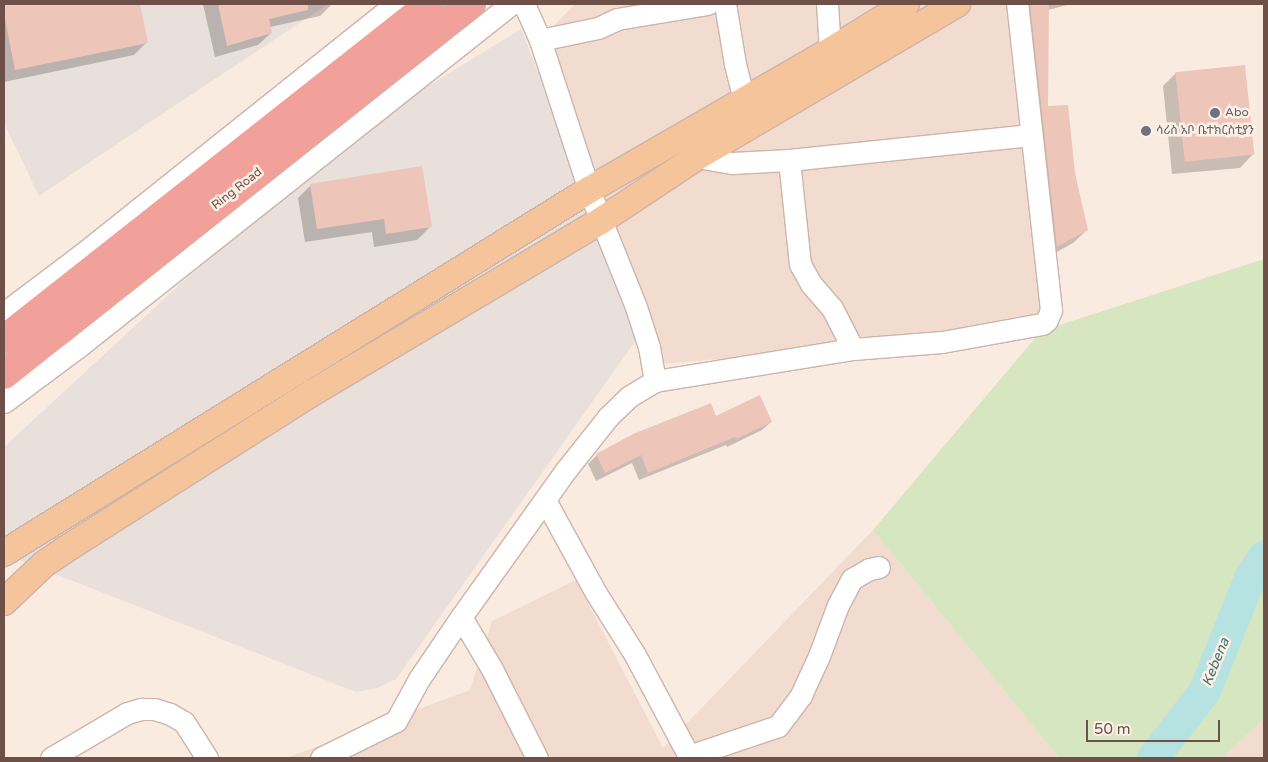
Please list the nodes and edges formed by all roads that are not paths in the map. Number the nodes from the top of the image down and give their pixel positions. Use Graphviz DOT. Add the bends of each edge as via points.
graph roads {
  1 [pos="394,4"];
  2 [pos="429,4"];
  3 [pos="471,4"];
  4 [pos="511,4"];
  5 [pos="524,4"];
  6 [pos="708,4"];
  7 [pos="725,4"];
  8 [pos="827,4"];
  9 [pos="906,4"];
  10 [pos="957,4"];
  11 [pos="1017,4"];
  12 [pos="618,11"];
  13 [pos="540,40"];
  14 [pos="830,50"];
  15 [pos="744,100"];
  16 [pos="1031,135"];
  17 [pos="697,157"];
  18 [pos="789,160"];
  19 [pos="589,190"];
  20 [pos="602,220"];
  21 [pos="4,313"];
  22 [pos="4,338"];
  23 [pos="853,349"];
  24 [pos="4,375"];
  25 [pos="655,381"];
  26 [pos="4,402"];
  27 [pos="544,500"];
  28 [pos="4,553"];
  29 [pos="879,567"];
  30 [pos="4,602"];
  31 [pos="461,616"];
  32 [pos="689,757"];
  33 [pos="51,758"];
  34 [pos="207,758"];
  35 [pos="321,758"];
  36 [pos="537,758"];
  1 -- 21 [label="street"];
  2 -- 22 [label="highway"];
  3 -- 24 [label="highway, Ring Road"];
  4 -- 26 [label="street"];
  5 -- 13 [label="street"];
  6 -- 12 [label="street"];
  7 -- 15 [label="street"];
  8 -- 14 [label="street"];
  9 -- 14 [label="main road"];
  10 -- 17 [label="main road"];
  11 -- 16 [label="street"];
  12 -- 13 [label="street" via="598,28"];
  13 -- 19 [label="street"];
  14 -- 15 [label="main road"];
  15 -- 19 [label="main road"];
  16 -- 18 [label="street"];
  16 -- 23 [label="street" via="1051,310 1047,320 1042,324 942,342"];
  17 -- 18 [label="street" via="732,163"];
  17 -- 20 [label="main road"];
  18 -- 23 [label="street" via="800,264 811,284 832,308"];
  19 -- 20 [label="street"];
  19 -- 28 [label="main road"];
  20 -- 25 [label="street" via="649,347"];
  20 -- 30 [label="main road" via="312,393 66,549 44,564"];
  23 -- 25 [label="street"];
  25 -- 27 [label="street" via="630,396 608,417"];
  27 -- 31 [label="street"];
  27 -- 32 [label="street" via="635,655"];
  29 -- 32 [label="street" via="869,569 852,580 800,695 778,726"];
  31 -- 35 [label="street" via="419,679 396,721"];
  31 -- 36 [label="street"];
  33 -- 34 [label="street" via="127,713 154,709 184,722"];
}
